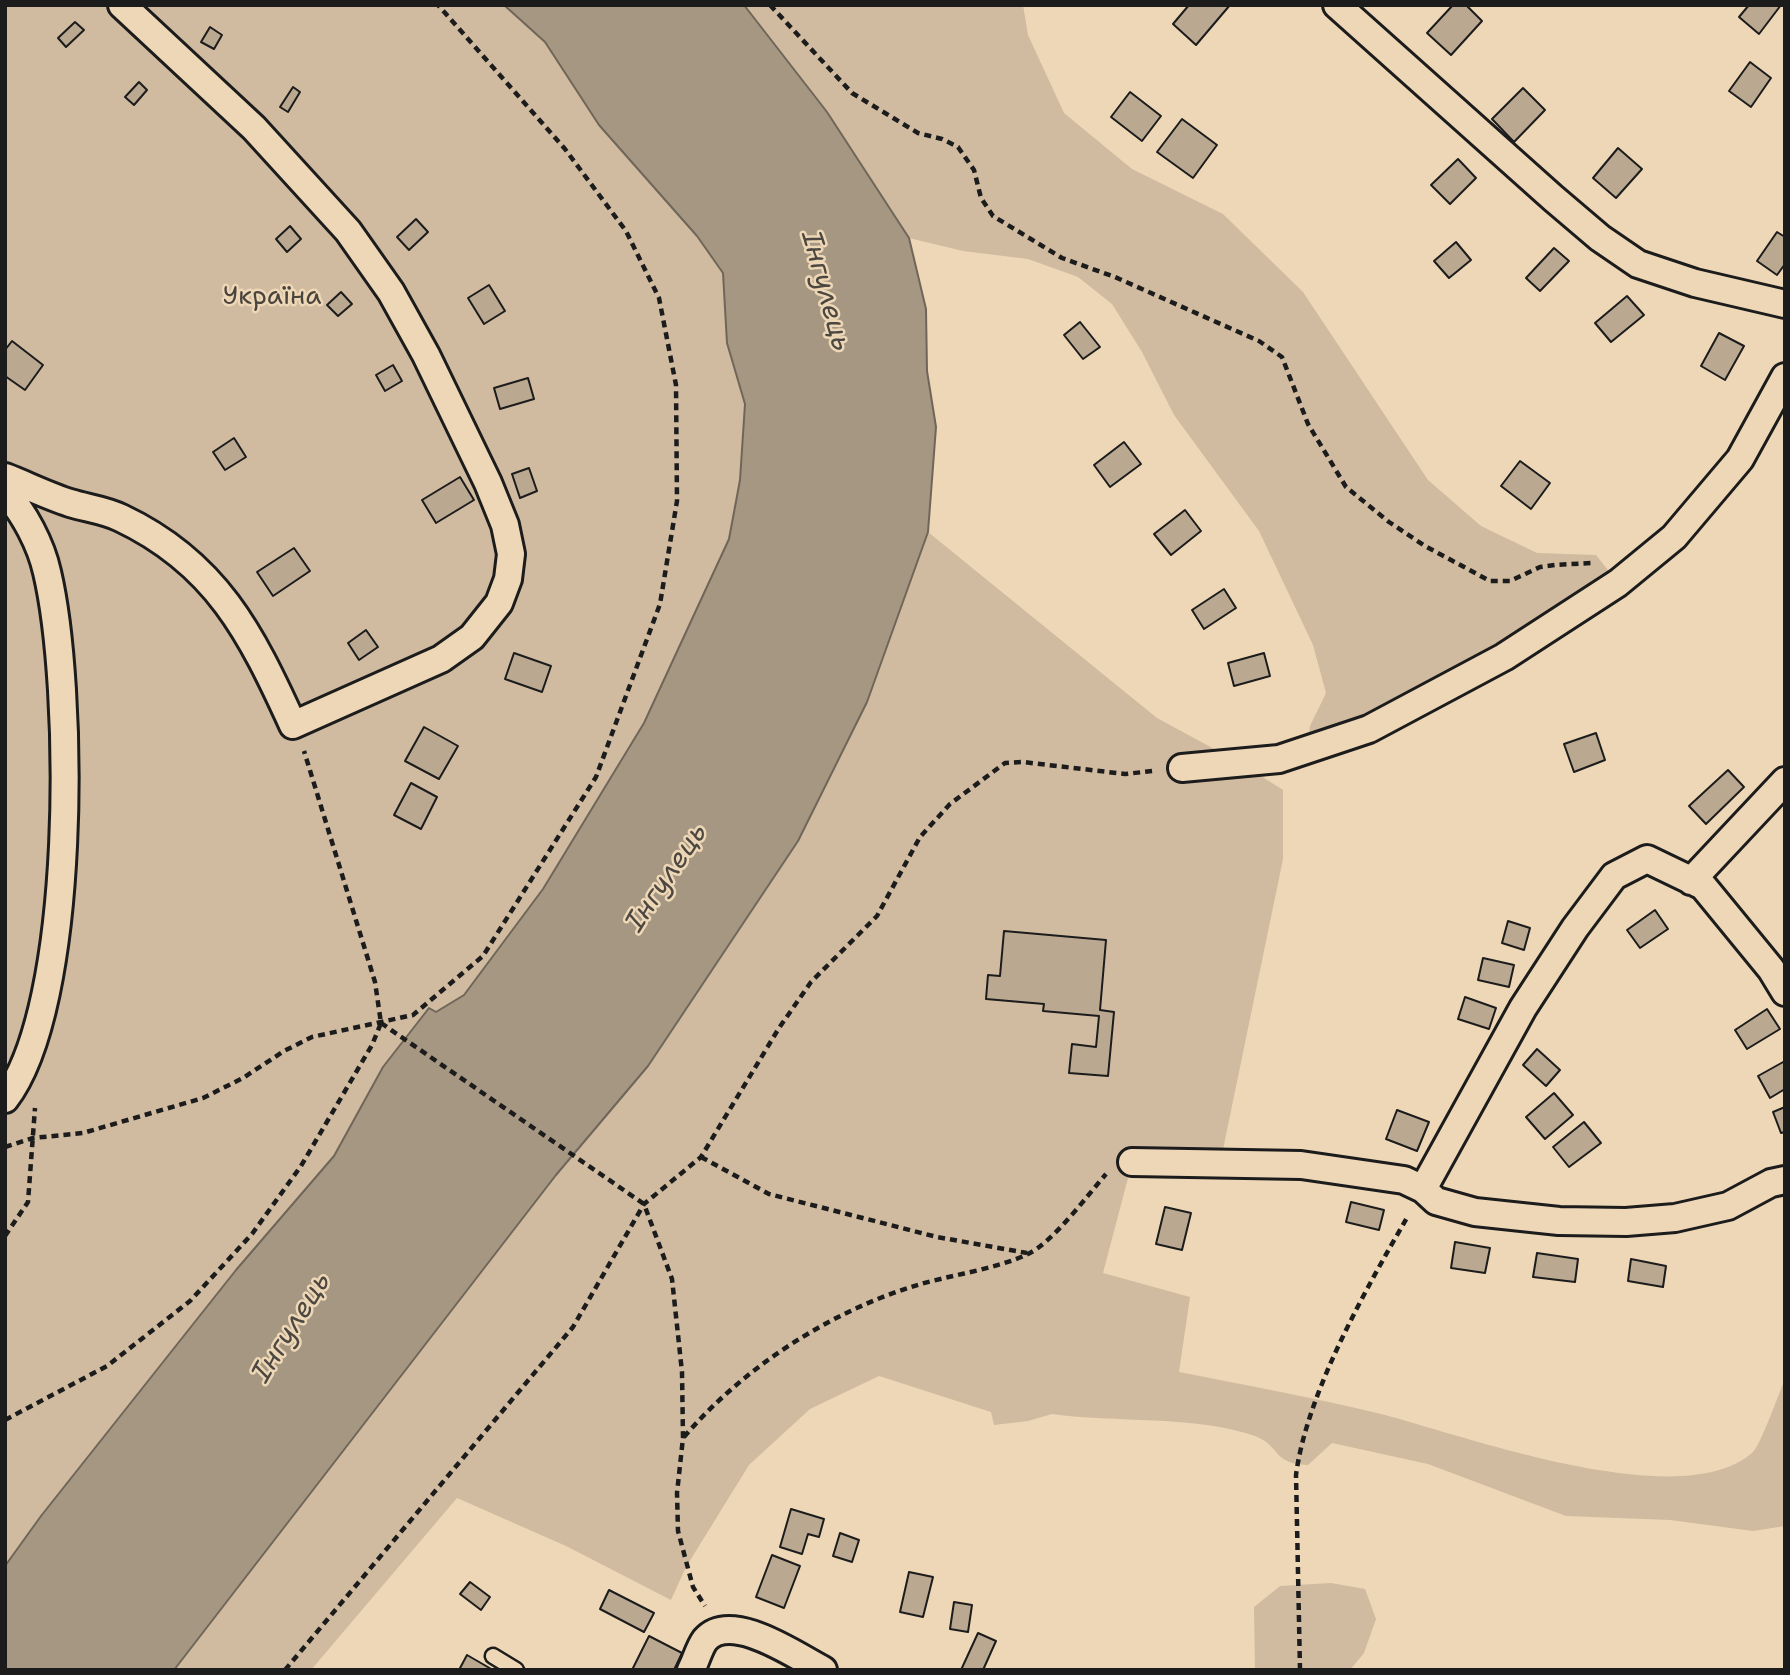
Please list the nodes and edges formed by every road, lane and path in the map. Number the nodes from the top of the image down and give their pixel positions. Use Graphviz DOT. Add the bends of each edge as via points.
graph roads {
  1 [pos="122,5"];
  2 [pos="438,5"];
  3 [pos="770,5"];
  4 [pos="1337,5"];
  5 [pos="1785,304"];
  6 [pos="1785,377"];
  7 [pos="5,477"];
  8 [pos="5,492"];
  9 [pos="1637,569"];
  10 [pos="293,725"];
  11 [pos="1182,768"];
  12 [pos="1785,781"];
  13 [pos="1691,881"];
  14 [pos="1785,992"];
  15 [pos="381,1023"];
  16 [pos="5,1100"];
  17 [pos="36,1100"];
  18 [pos="33,1138"];
  19 [pos="5,1147"];
  20 [pos="701,1157"];
  21 [pos="1132,1163"];
  22 [pos="1785,1180"];
  23 [pos="1423,1189"];
  24 [pos="644,1204"];
  25 [pos="5,1236"];
  26 [pos="1030,1253"];
  27 [pos="5,1420"];
  28 [pos="683,1438"];
  29 [pos="738,1629"];
  30 [pos="493,1656"];
  31 [pos="693,1666"];
  32 [pos="285,1670"];
  33 [pos="516,1670"];
  34 [pos="823,1670"];
  35 [pos="1300,1670"];
  1 -- 10 [label="street" via="254,128 348,230 391,292 426,355 505,524 512,554 508,579 499,603 472,637 441,659"];
  2 -- 15 [label="path" via="565,149 626,231 659,298 676,384 677,501 660,604 596,776 483,956 413,1014"];
  3 -- 9 [label="path" via="852,93 918,133 958,147 974,170 981,198 993,216 1062,258 1259,341 1282,357 1308,424 1346,487 1425,546 1490,581 1510,581 1555,565"];
  4 -- 5 [label="street" via="1553,198 1638,264"];
  6 -- 9 [label="street" via="1740,458 1674,537"];
  7 -- 10 [label="street" via="66,502 119,516 173,547 225,598 267,669"];
  8 -- 16 [label="street" via="29,527 47,569 58,659 64,818 50,967 36,1034 20,1080"];
  9 -- 11 [label="street" via="1504,657 1368,729 1279,759"];
  10 -- 15 [label="path" via="356,914"];
  11 -- 20 [label="path" via="1125,774 1006,763 950,804 920,837 877,916 811,982"];
  12 -- 13 [label="street"];
  13 -- 14 [label="street" via="1703,886 1771,968"];
  13 -- 23 [label="street" via="1647,859 1614,876 1523,1008"];
  15 -- 18 [label="path" via="312,1037 203,1098 83,1133"];
  15 -- 24 [label="path"];
  15 -- 27 [label="path" via="301,1166 253,1234 190,1301 107,1366"];
  17 -- 18 [label="path"];
  18 -- 19 [label="path"];
  18 -- 25 [label="path" via="28,1202"];
  20 -- 24 [label="path"];
  20 -- 26 [label="path" via="769,1194 937,1237"];
  21 -- 23 [label="street" via="1301,1165 1404,1180"];
  21 -- 26 [label="path" via="1109,1171 1064,1223"];
  22 -- 23 [label="street" via="1728,1206 1675,1218 1626,1222 1475,1212 1436,1201"];
  23 -- 35 [label="path" via="1363,1294 1300,1450 1296,1475"];
  24 -- 28 [label="path" via="672,1279 679,1323"];
  24 -- 32 [label="path" via="573,1327"];
  26 -- 28 [label="path" via="909,1287 800,1336 712,1404"];
  28 -- 29 [label="path" via="676,1518 692,1587 707,1609"];
  29 -- 31 [label="street" via="723,1628 706,1640"];
  29 -- 34 [label="street"];
  30 -- 33 [label="lane"];
}
